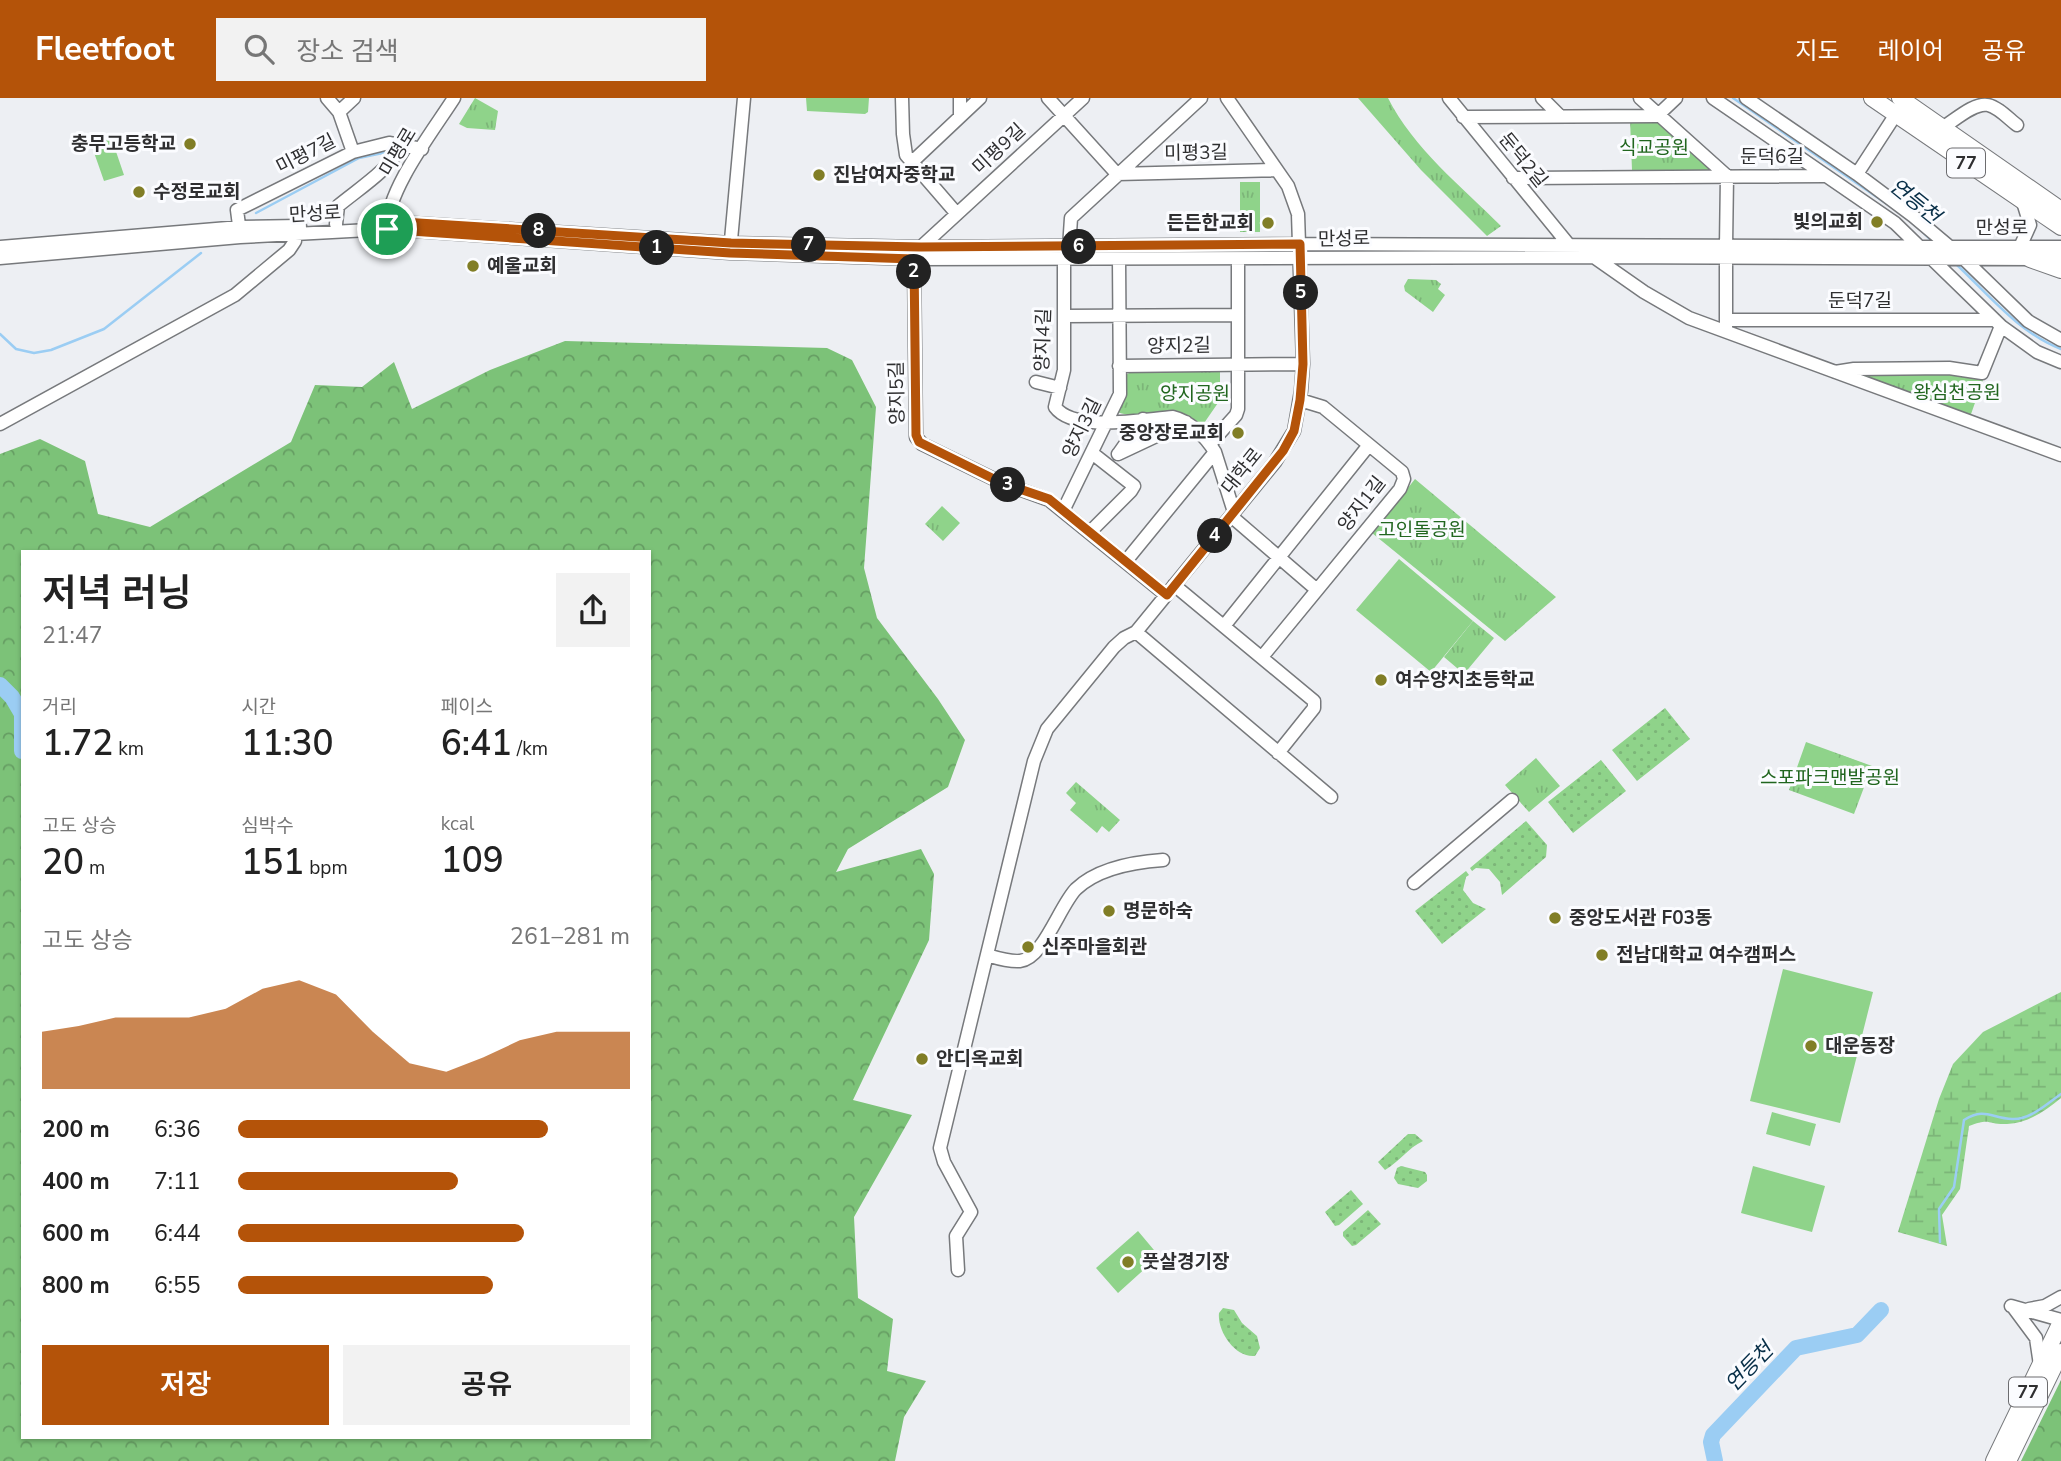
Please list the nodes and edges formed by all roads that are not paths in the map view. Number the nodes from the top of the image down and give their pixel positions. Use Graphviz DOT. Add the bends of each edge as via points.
graph roads {
  1 [pos="327,98"];
  2 [pos="354,98"];
  3 [pos="454,98"];
  4 [pos="744,98"];
  5 [pos="902,98"];
  6 [pos="960,98"];
  7 [pos="980,98"];
  8 [pos="1048,98"];
  9 [pos="1083,98"];
  10 [pos="1201,98"];
  11 [pos="1227,98"];
  12 [pos="1449,98"];
  13 [pos="1542,98"];
  14 [pos="1640,98"];
  15 [pos="1676,98"];
  16 [pos="1713,98"];
  17 [pos="1746,98"];
  18 [pos="1872,98"];
  19 [pos="1898,106"];
  20 [pos="339,111"];
  21 [pos="1064,115"];
  22 [pos="960,116"];
  23 [pos="1657,116"];
  24 [pos="1463,117"];
  25 [pos="1560,117"];
  26 [pos="2017,124"];
  27 [pos="1942,128"];
  28 [pos="403,144"];
  29 [pos="422,149"];
  30 [pos="353,152"];
  31 [pos="911,163"];
  32 [pos="1277,170"];
  33 [pos="1117,174"];
  34 [pos="1857,174"];
  35 [pos="2008,175"];
  36 [pos="1727,176"];
  37 [pos="1825,176"];
  38 [pos="1513,177"];
  39 [pos="2061,195"];
  40 [pos="2023,202"];
  41 [pos="2061,210"];
  42 [pos="957,214"];
  43 [pos="336,224"];
  44 [pos="387,225"];
  45 [pos="2061,227"];
  46 [pos="295,231"];
  47 [pos="240,232"];
  48 [pos="1300,244"];
  49 [pos="1569,245"];
  50 [pos="1920,246"];
  51 [pos="0,247"];
  52 [pos="1946,247"];
  53 [pos="2061,247"];
  54 [pos="730,248"];
  55 [pos="1726,252"];
  56 [pos="918,253"];
  57 [pos="1066,253"];
  58 [pos="2025,253"];
  59 [pos="1593,257"];
  60 [pos="1933,257"];
  61 [pos="0,258"];
  62 [pos="1119,258"];
  63 [pos="1962,258"];
  64 [pos="1238,259"];
  65 [pos="1301,259"];
  66 [pos="2061,259"];
  67 [pos="2061,270"];
  68 [pos="1238,315"];
  69 [pos="1064,316"];
  70 [pos="1120,316"];
  71 [pos="1998,323"];
  72 [pos="1726,326"];
  73 [pos="2061,340"];
  74 [pos="2061,362"];
  75 [pos="1239,364"];
  76 [pos="1303,364"];
  77 [pos="1119,366"];
  78 [pos="1831,372"];
  79 [pos="1036,382"];
  80 [pos="1060,388"];
  81 [pos="1300,400"];
  82 [pos="1143,419"];
  83 [pos="1107,421"];
  84 [pos="1186,422"];
  85 [pos="0,424"];
  86 [pos="1369,445"];
  87 [pos="1212,448"];
  88 [pos="1092,453"];
  89 [pos="1118,454"];
  90 [pos="2061,455"];
  91 [pos="1110,466"];
  92 [pos="1063,511"];
  93 [pos="1233,514"];
  94 [pos="1090,532"];
  95 [pos="1279,557"];
  96 [pos="1126,561"];
  97 [pos="1170,590"];
  98 [pos="1317,590"];
  99 [pos="1224,626"];
  100 [pos="1136,632"];
  101 [pos="1262,657"];
  102 [pos="1278,752"];
  103 [pos="1331,797"];
  104 [pos="1512,800"];
  105 [pos="1163,860"];
  106 [pos="1415,883"];
  107 [pos="987,955"];
  108 [pos="958,1270"];
  109 [pos="2061,1297"];
  110 [pos="2015,1307"];
  111 [pos="2061,1321"];
  112 [pos="2061,1352"];
  113 [pos="2040,1365"];
  114 [pos="1994,1461"];
  115 [pos="2008,1461"];
  1 -- 20 [label="street"];
  2 -- 20 [label="street"];
  3 -- 29 [label="street, 미평로"];
  4 -- 54 [label="street"];
  5 -- 31 [label="street" via="904,148"];
  6 -- 22 [label="street"];
  7 -- 22 [label="street"];
  8 -- 21 [label="street"];
  9 -- 21 [label="street, 미평9길"];
  10 -- 33 [label="street, 미평3길"];
  11 -- 32 [label="street, 미평3길"];
  12 -- 24 [label="street, 둔덕2길"];
  13 -- 25 [label="street"];
  14 -- 23 [label="street, 둔덕6길"];
  15 -- 23 [label="street"];
  16 -- 37 [label="street"];
  17 -- 34 [label="street"];
  18 -- 19 [label="main road, 77"];
  19 -- 27 [label="main road, 77"];
  19 -- 34 [label="street"];
  19 -- 40 [label="main road, 77"];
  20 -- 30 [label="street"];
  21 -- 33 [label="street"];
  21 -- 42 [label="street, 미평9길"];
  22 -- 31 [label="street"];
  23 -- 25 [label="street"];
  23 -- 36 [label="street, 둔덕6길"];
  24 -- 25 [label="street"];
  24 -- 38 [label="street, 둔덕2길"];
  26 -- 27 [label="street" via="1983,105"];
  27 -- 35 [label="main road, 77"];
  28 -- 29 [label="street, 미평7길"];
  28 -- 30 [label="street, 미평7길"];
  28 -- 43 [label="street" via="385,168 338,206"];
  29 -- 44 [label="street, 미평로" via="394,197"];
  30 -- 47 [label="street, 미평7길" via="237,210"];
  31 -- 42 [label="street"];
  32 -- 33 [label="street, 미평3길"];
  32 -- 48 [label="street, 미평3길" via="1297,206"];
  33 -- 57 [label="street, 미평3길" via="1072,218"];
  34 -- 52 [label="street"];
  35 -- 39 [label="main road"];
  35 -- 41 [label="main road, 77"];
  36 -- 37 [label="street, 둔덕6길"];
  36 -- 38 [label="street, 둔덕6길"];
  36 -- 55 [label="street, 둔덕6길"];
  37 -- 50 [label="street, 둔덕6길" via="1895,223"];
  38 -- 49 [label="street, 둔덕2길"];
  40 -- 45 [label="main road, 77"];
  40 -- 58 [label="street" via="2030,225"];
  42 -- 56 [label="street, 미평9길"];
  43 -- 44 [label="street, 만성로"];
  43 -- 46 [label="street, 만성로"];
  44 -- 46 [label="street, 만성로"];
  44 -- 54 [label="street, 만성로"];
  46 -- 47 [label="street, 만성로"];
  46 -- 85 [label="street" via="289,250 235,295"];
  47 -- 51 [label="street, 만성로"];
  47 -- 61 [label="street, 만성로"];
  48 -- 49 [label="street, 만성로"];
  48 -- 57 [label="street, 만성로"];
  48 -- 65 [label="street, 미평3길"];
  49 -- 55 [label="street, 만성로"];
  50 -- 52 [label="street, 만성로"];
  50 -- 55 [label="street, 만성로"];
  50 -- 60 [label="street"];
  52 -- 58 [label="street, 만성로"];
  52 -- 63 [label="street"];
  53 -- 58 [label="street, 만성로"];
  54 -- 56 [label="street, 만성로"];
  55 -- 59 [label="street, 만성로"];
  55 -- 60 [label="street, 만성로"];
  55 -- 72 [label="street"];
  56 -- 57 [label="street, 만성로"];
  56 -- 92 [label="street, 양지5길" via="919,442 1002,483 1047,498"];
  57 -- 62 [label="street, 만성로"];
  57 -- 69 [label="street, 양지4길"];
  58 -- 63 [label="street, 만성로"];
  58 -- 66 [label="street, 만성로"];
  58 -- 67 [label="main road"];
  59 -- 65 [label="street, 만성로"];
  59 -- 72 [label="street, 둔덕7길" via="1666,306"];
  60 -- 63 [label="street, 만성로"];
  60 -- 71 [label="street"];
  62 -- 64 [label="street, 만성로"];
  62 -- 70 [label="street, 양지3길"];
  63 -- 73 [label="street" via="2028,321"];
  64 -- 65 [label="street, 만성로"];
  64 -- 68 [label="street, 양지2길"];
  65 -- 76 [label="street, 대학로"];
  68 -- 70 [label="street, 양지2길"];
  68 -- 75 [label="street, 양지2길"];
  69 -- 70 [label="street"];
  69 -- 80 [label="street, 양지4길"];
  70 -- 77 [label="street, 양지3길"];
  71 -- 72 [label="street, 둔덕7길"];
  71 -- 74 [label="street" via="2037,352"];
  71 -- 78 [label="street, 둔덕7길" via="1982,373 1949,368"];
  72 -- 78 [label="street, 둔덕7길"];
  75 -- 76 [label="street, 양지2길"];
  75 -- 77 [label="street, 양지2길"];
  75 -- 87 [label="street, 양지2길" via="1237,412"];
  76 -- 81 [label="street, 대학로"];
  77 -- 83 [label="street, 양지3길" via="1120,394"];
  78 -- 90 [label="street, 둔덕7길"];
  79 -- 80 [label="street"];
  80 -- 83 [label="street, 양지4길" via="1057,411 1085,422"];
  81 -- 86 [label="street, 양지1길" via="1323,407"];
  81 -- 93 [label="street, 대학로" via="1290,439"];
  82 -- 83 [label="street"];
  82 -- 84 [label="street" via="1173,417"];
  82 -- 89 [label="street"];
  83 -- 88 [label="street, 양지3길"];
  84 -- 87 [label="street"];
  84 -- 89 [label="street"];
  86 -- 95 [label="street, 양지1길"];
  86 -- 98 [label="street, 양지1길" via="1402,472 1403,484"];
  87 -- 93 [label="street"];
  87 -- 96 [label="street, 양지2길"];
  88 -- 91 [label="street"];
  88 -- 92 [label="street, 양지3길"];
  89 -- 91 [label="street"];
  91 -- 94 [label="street" via="1134,487"];
  92 -- 94 [label="street, 양지5길"];
  93 -- 95 [label="street"];
  93 -- 97 [label="street, 대학로"];
  94 -- 96 [label="street, 양지5길"];
  95 -- 98 [label="street"];
  95 -- 99 [label="street, 양지1길"];
  96 -- 97 [label="street, 양지5길"];
  97 -- 99 [label="street"];
  97 -- 100 [label="street, 대학로"];
  98 -- 101 [label="street, 양지1길"];
  99 -- 101 [label="street"];
  100 -- 102 [label="street"];
  100 -- 107 [label="street, 대학로" via="1114,647 1042,737"];
  101 -- 102 [label="street" via="1315,703"];
  102 -- 103 [label="street"];
  104 -- 106 [label="street"];
  105 -- 107 [label="street" via="1129,864 1082,885 1027,959"];
  107 -- 108 [label="street, 대학로" via="941,1146 944,1162 971,1212 956,1236"];
  109 -- 110 [label="street" via="2045,1307"];
  110 -- 111 [label="street"];
  110 -- 113 [label="street" via="2036,1338"];
  111 -- 113 [label="main road, 77"];
  112 -- 115 [label="main road, 77"];
  113 -- 114 [label="main road, 77"];
}
